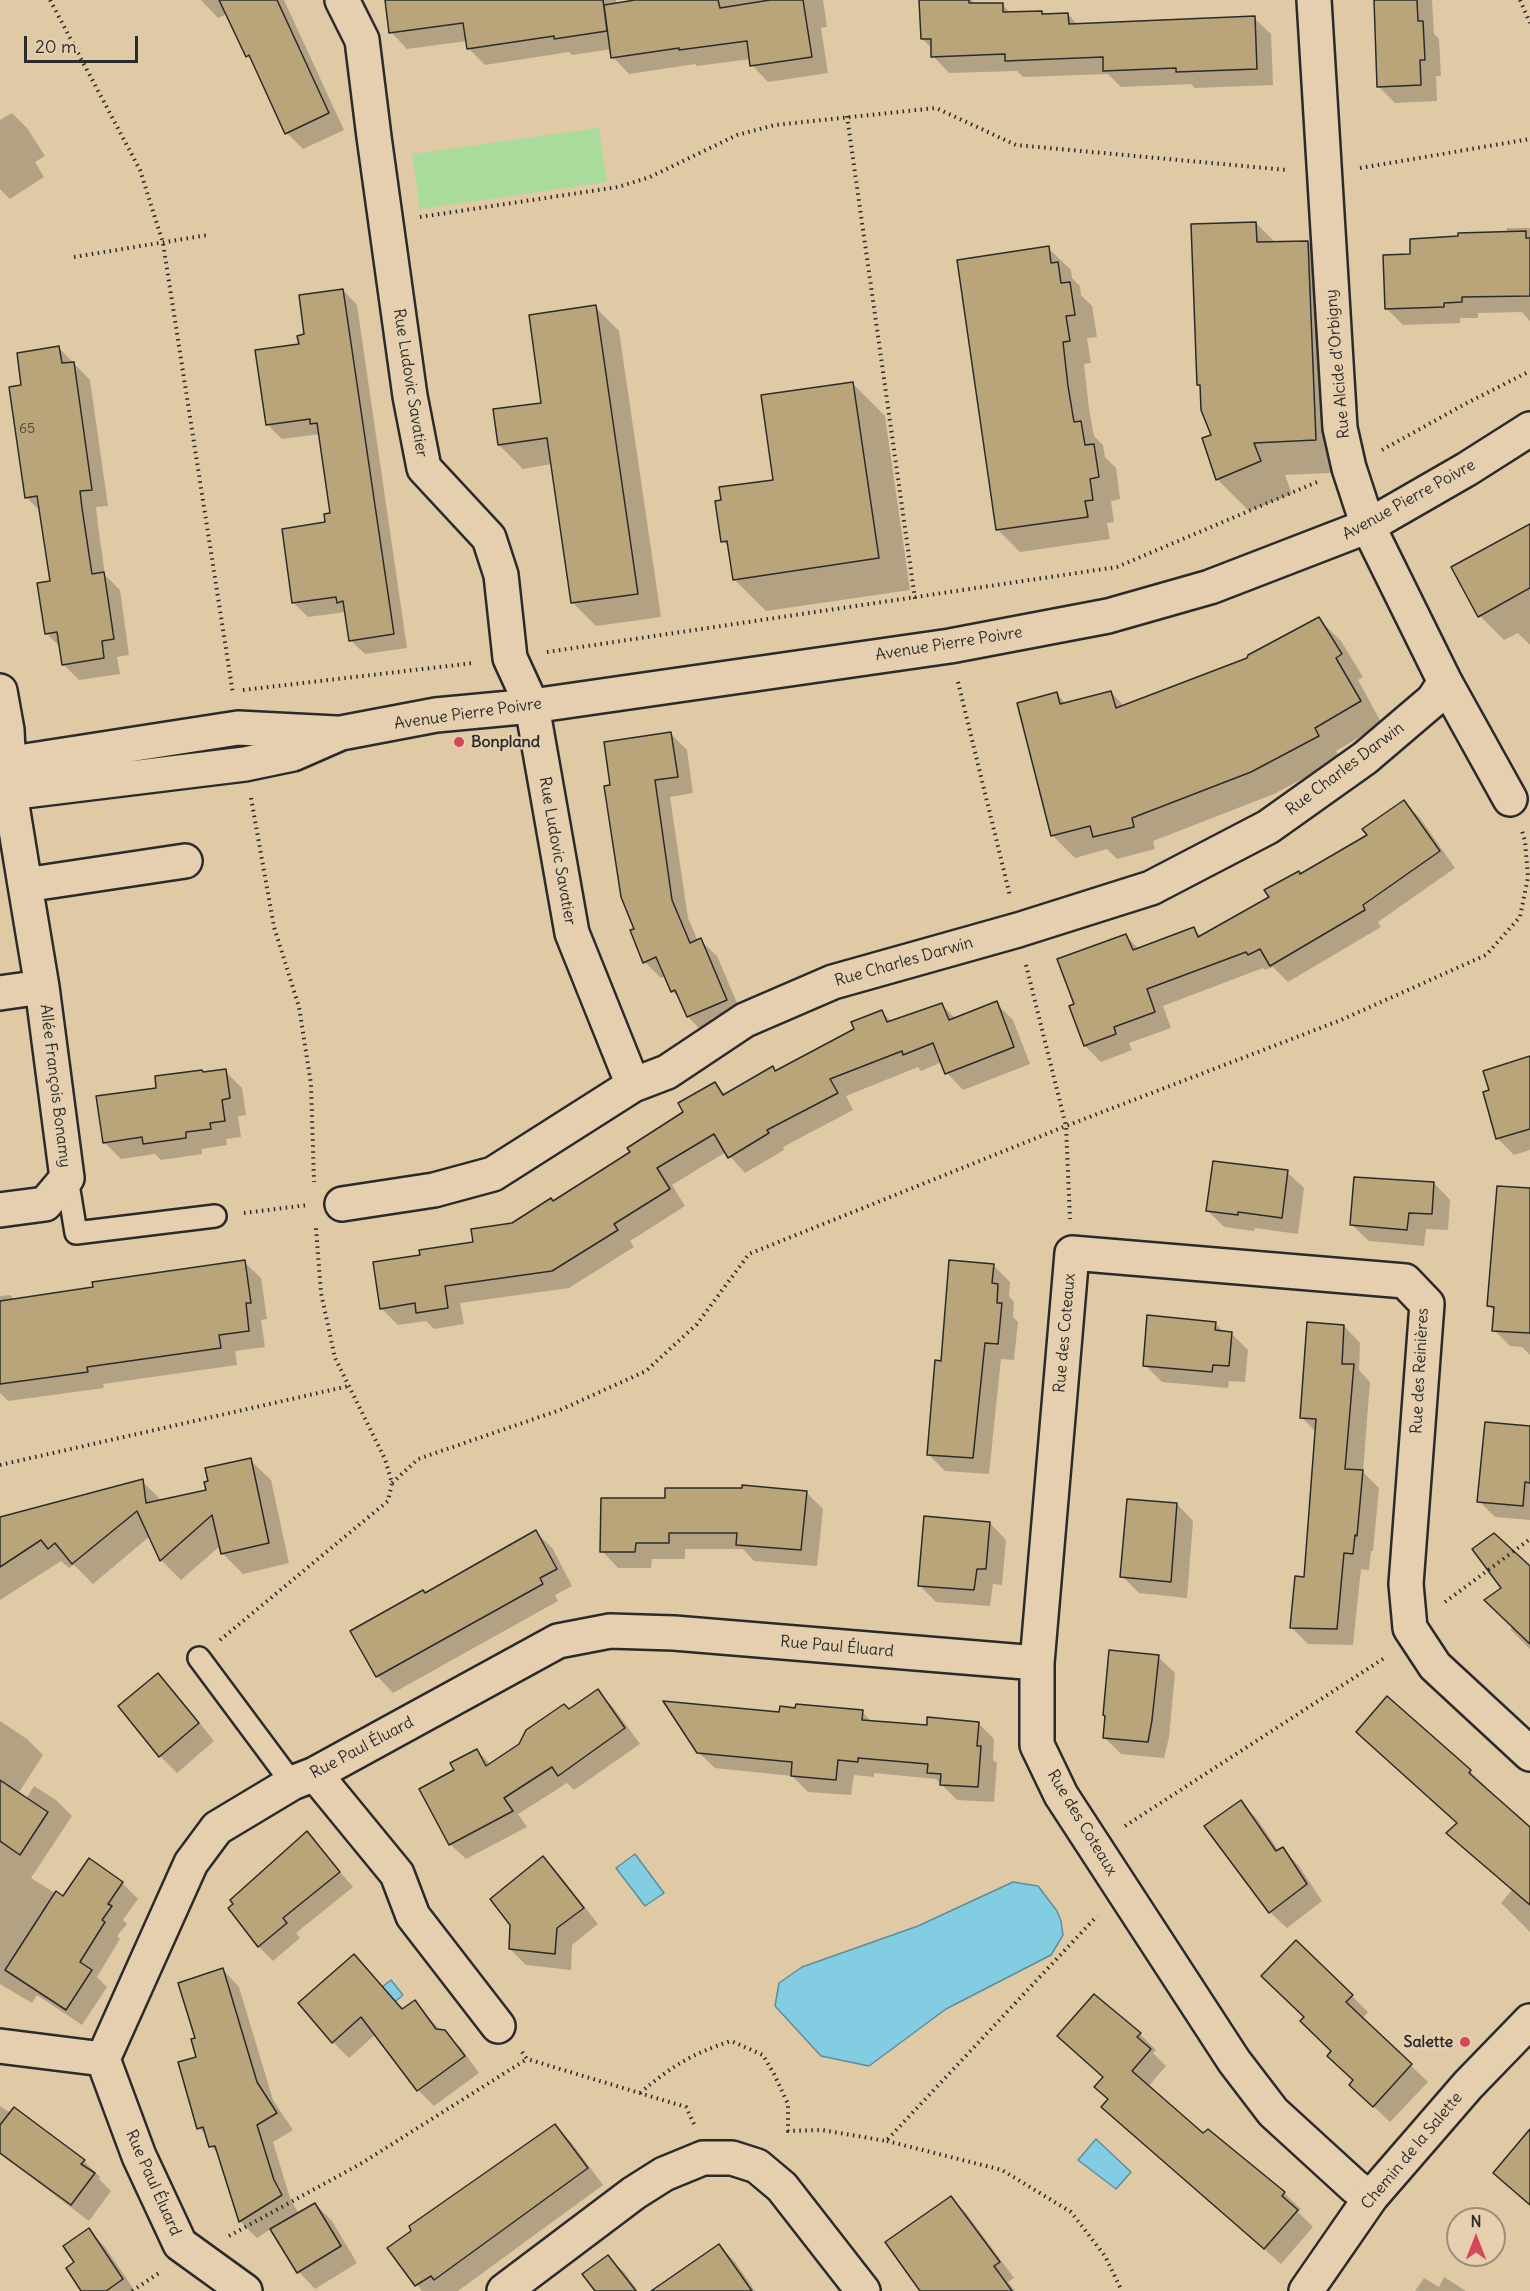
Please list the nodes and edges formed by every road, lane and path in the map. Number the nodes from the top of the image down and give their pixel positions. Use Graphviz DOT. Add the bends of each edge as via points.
graph roads {
  1 [pos="50,0"];
  2 [pos="342,0"];
  3 [pos="1314,0"];
  4 [pos="1520,0"];
  5 [pos="1530,23"];
  6 [pos="848,117"];
  7 [pos="1530,139"];
  8 [pos="1325,174"];
  9 [pos="386,223"];
  10 [pos="208,235"];
  11 [pos="163,243"];
  12 [pos="74,257"];
  13 [pos="1530,371"];
  14 [pos="1527,432"];
  15 [pos="1349,468"];
  16 [pos="1368,526"];
  17 [pos="915,599"];
  18 [pos="950,646"];
  19 [pos="510,658"];
  20 [pos="1445,682"];
  21 [pos="0,692"];
  22 [pos="232,692"];
  23 [pos="222,695"];
  24 [pos="532,706"];
  25 [pos="5,779"];
  26 [pos="250,793"];
  27 [pos="1510,799"];
  28 [pos="185,861"];
  29 [pos="25,885"];
  30 [pos="1018,930"];
  31 [pos="42,987"];
  32 [pos="0,993"];
  33 [pos="633,1085"];
  34 [pos="1066,1126"];
  35 [pos="67,1178"];
  36 [pos="328,1204"];
  37 [pos="0,1210"];
  38 [pos="215,1216"];
  39 [pos="1072,1253"];
  40 [pos="349,1386"];
  41 [pos="0,1465"];
  42 [pos="392,1483"];
  43 [pos="1530,1539"];
  44 [pos="1410,1628"];
  45 [pos="199,1658"];
  46 [pos="1037,1663"];
  47 [pos="1530,1754"];
  48 [pos="304,1778"];
  49 [pos="1094,1846"];
  50 [pos="1122,1889"];
  51 [pos="498,2026"];
  52 [pos="1525,2034"];
  53 [pos="0,2046"];
  54 [pos="103,2059"];
  55 [pos="528,2059"];
  56 [pos="640,2093"];
  57 [pos="695,2126"];
  58 [pos="886,2141"];
  59 [pos="1371,2197"];
  60 [pos="196,2255"];
  61 [pos="245,2291"];
  62 [pos="504,2291"];
  63 [pos="863,2291"];
  64 [pos="1122,2291"];
  65 [pos="1306,2291"];
  1 -- 11 [label="path" via="140,170"];
  2 -- 9 [label="street, Rue Ludovic Savatier" via="362,40"];
  3 -- 8 [label="street, Rue Alcide d'Orbigny"];
  4 -- 5 [label="path"];
  6 -- 8 [label="path" via="936,108 1016,145"];
  6 -- 9 [label="path" via="775,125 737,135 650,177 618,187"];
  6 -- 17 [label="path"];
  7 -- 8 [label="path"];
  8 -- 15 [label="street, Rue Alcide d'Orbigny" via="1340,428"];
  9 -- 19 [label="street, Rue Ludovic Savatier" via="424,468 489,538 501,576"];
  10 -- 11 [label="path"];
  11 -- 12 [label="path"];
  11 -- 22 [label="path"];
  13 -- 15 [label="path"];
  14 -- 16 [label="street, Avenue Pierre Poivre"];
  15 -- 16 [label="street, Rue Alcide d'Orbigny"];
  15 -- 17 [label="path" via="1117,567"];
  16 -- 18 [label="street, Avenue Pierre Poivre" via="1176,597 1108,616"];
  16 -- 20 [label="street, Rue Alcide d'Orbigny"];
  17 -- 19 [label="path"];
  18 -- 24 [label="street, Avenue Pierre Poivre"];
  18 -- 30 [label="path"];
  19 -- 22 [label="path"];
  19 -- 24 [label="street, Rue Ludovic Savatier"];
  20 -- 27 [label="street, Rue Alcide d'Orbigny"];
  20 -- 30 [label="street, Rue Charles Darwin" via="1433,700 1365,758 1268,827 1151,888"];
  21 -- 25 [label="street, Allée François Bonamy"];
  22 -- 23 [label="path"];
  24 -- 25 [label="street, Avenue Pierre Poivre" via="436,715 341,733 238,728"];
  24 -- 33 [label="street, Rue Ludovic Savatier" via="572,933"];
  25 -- 29 [label="street, Allée François Bonamy"];
  26 -- 36 [label="path" via="274,927 299,1007"];
  27 -- 34 [label="path" via="1525,841 1528,877 1520,917 1486,955 1341,1020"];
  28 -- 29 [label="street"];
  29 -- 31 [label="street, Allée François Bonamy"];
  30 -- 33 [label="street, Rue Charles Darwin" via="833,982 745,1020 667,1072"];
  30 -- 34 [label="path"];
  31 -- 32 [label="street, Allée François Bonamy"];
  31 -- 35 [label="street, Allée François Bonamy"];
  33 -- 36 [label="street, Rue Charles Darwin" via="493,1174 434,1190"];
  34 -- 39 [label="path"];
  34 -- 42 [label="path" via="750,1254 697,1324 646,1371 560,1410 418,1459"];
  35 -- 37 [label="street, Allée François Bonamy" via="45,1204"];
  35 -- 38 [label="lane" via="76,1233"];
  36 -- 38 [label="path"];
  36 -- 40 [label="path" via="321,1293 335,1358"];
  39 -- 44 [label="street, Rue des Reinières" via="1405,1281 1427,1304 1407,1584"];
  39 -- 46 [label="street, Rue des Coteaux"];
  40 -- 41 [label="path"];
  40 -- 42 [label="path" via="386,1459"];
  42 -- 45 [label="path" via="388,1501"];
  43 -- 44 [label="path"];
  44 -- 47 [label="street, Rue des Reinières" via="1435,1666"];
  44 -- 49 [label="path" via="1398,1649"];
  45 -- 48 [label="lane"];
  46 -- 48 [label="street, Rue Paul Éluard" via="610,1631 558,1641"];
  46 -- 49 [label="street, Rue des Coteaux" via="1036,1745 1061,1795"];
  48 -- 51 [label="street" via="397,1874 413,1917"];
  48 -- 54 [label="street, Rue Paul Éluard" via="217,1828 191,1863"];
  49 -- 50 [label="street, Rue des Coteaux"];
  50 -- 58 [label="path"];
  50 -- 59 [label="street, Rue des Coteaux" via="1234,2061 1274,2112 1355,2187"];
  51 -- 55 [label="path"];
  52 -- 59 [label="street, Chemin de la Salette" via="1468,2085"];
  53 -- 54 [label="street"];
  54 -- 60 [label="street, Rue Paul Éluard" via="160,2202 180,2244"];
  55 -- 56 [label="path"];
  55 -- 60 [label="path" via="362,2163"];
  56 -- 57 [label="path" via="686,2107"];
  56 -- 58 [label="path" via="698,2052 731,2041 763,2055 788,2104 788,2131 822,2130"];
  58 -- 64 [label="path" via="1002,2170 1071,2212 1104,2256"];
  59 -- 65 [label="street, Chemin de la Salette"];
  60 -- 61 [label="street, Rue Paul Éluard"];
  62 -- 63 [label="street" via="634,2193 663,2174 703,2158 732,2158 757,2166 782,2187"];
}
